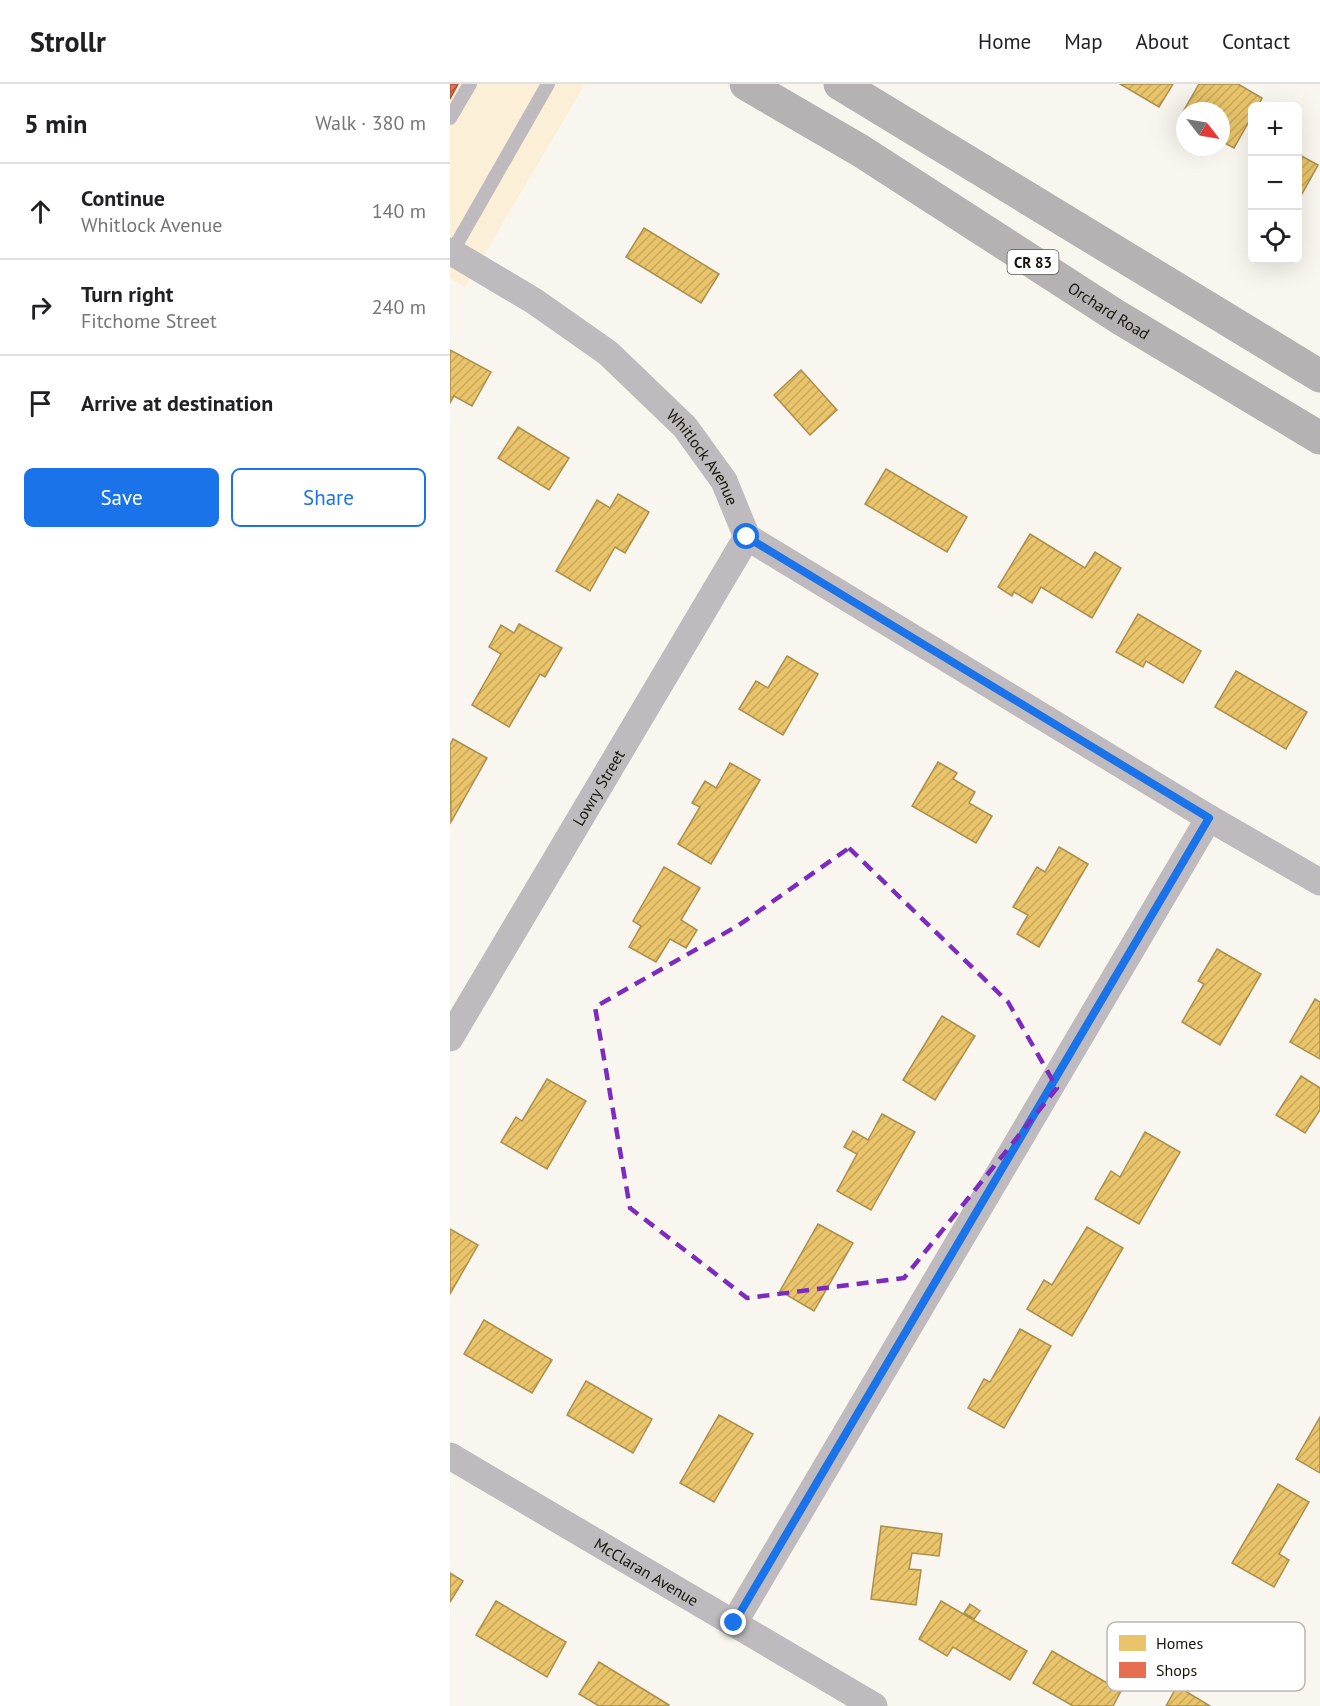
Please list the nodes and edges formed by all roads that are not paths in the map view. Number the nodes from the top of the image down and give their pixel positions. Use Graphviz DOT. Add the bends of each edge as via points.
graph roads {
  1 [pos="470,84"];
  2 [pos="548,84"];
  3 [pos="746,84"];
  4 [pos="840,84"];
  5 [pos="450,118"];
  6 [pos="451,251"];
  7 [pos="1320,376"];
  8 [pos="1320,438"];
  9 [pos="747,537"];
  10 [pos="1209,818"];
  11 [pos="1320,882"];
  12 [pos="450,1038"];
  13 [pos="450,1456"];
  14 [pos="734,1623"];
  15 [pos="874,1706"];
  1 -- 5 [label="lane"];
  2 -- 6 [label="lane"];
  3 -- 8 [label="main road, Orchard Road / CR 83" via="861,151 1118,317"];
  4 -- 7 [label="main road"];
  6 -- 9 [label="street, Whitlock Avenue" via="608,353 685,427 724,482"];
  9 -- 10 [label="street"];
  9 -- 12 [label="street, Lowry Street"];
  10 -- 11 [label="street"];
  10 -- 14 [label="street"];
  13 -- 14 [label="street, McClaran Avenue"];
  14 -- 15 [label="street, McClaran Avenue"];
}
